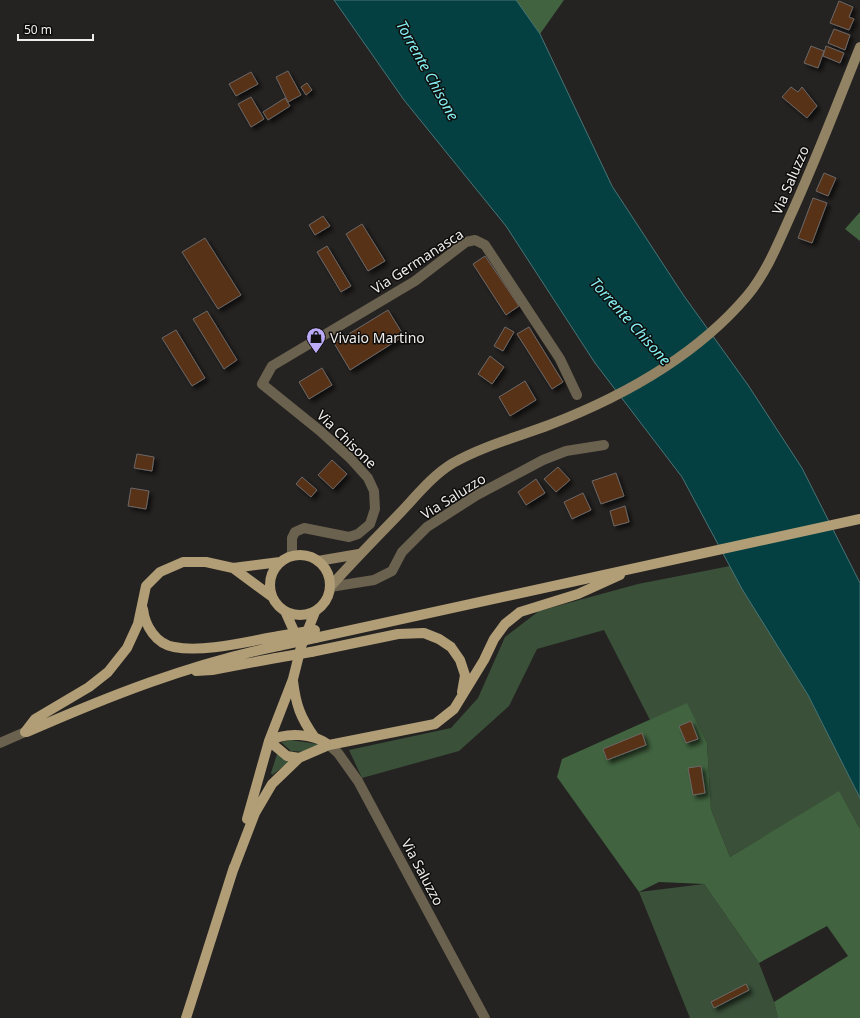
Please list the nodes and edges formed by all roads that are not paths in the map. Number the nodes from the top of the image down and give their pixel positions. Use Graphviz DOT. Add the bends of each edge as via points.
graph roads {
  1 [pos="860,46"];
  2 [pos="262,384"];
  3 [pos="577,395"];
  4 [pos="604,445"];
  5 [pos="860,519"];
  6 [pos="359,554"];
  7 [pos="292,556"];
  8 [pos="318,561"];
  9 [pos="280,562"];
  10 [pos="642,566"];
  11 [pos="233,568"];
  12 [pos="330,587"];
  13 [pos="271,596"];
  14 [pos="142,601"];
  15 [pos="285,611"];
  16 [pos="315,612"];
  17 [pos="278,641"];
  18 [pos="301,647"];
  19 [pos="178,672"];
  20 [pos="293,679"];
  21 [pos="460,699"];
  22 [pos="25,732"];
  23 [pos="315,738"];
  24 [pos="269,741"];
  25 [pos="0,744"];
  26 [pos="329,745"];
  27 [pos="299,758"];
  28 [pos="232,873"];
  29 [pos="186,1018"];
  30 [pos="485,1018"];
  1 -- 6 [label="main road, Via Saluzzo" via="777,248 756,285 729,315 704,338 643,381 593,407 495,444 453,463 431,480"];
  2 -- 3 [label="street, Via Germanasca" via="272,366 415,282 466,242 475,240 485,245 560,359"];
  2 -- 7 [label="street, Via Chisone" via="350,458 368,478 374,491 375,509 370,524 358,534 349,537 304,528 295,532 292,538"];
  4 -- 12 [label="street, Via Saluzzo" via="566,451 478,495 427,527 402,552 392,571 374,580"];
  5 -- 10 [label="main road"];
  6 -- 8 [label="main road"];
  6 -- 12 [label="main road, Via Saluzzo"];
  7 -- 8 [label="main road" via="306,556"];
  7 -- 9 [label="main road"];
  8 -- 12 [label="main road" via="330,577"];
  9 -- 11 [label="main road"];
  9 -- 13 [label="main road" via="270,578"];
  10 -- 17 [label="main road, bridge" via="356,629"];
  10 -- 21 [label="main road" via="578,594 520,612 505,624 494,639"];
  11 -- 13 [label="main road"];
  11 -- 14 [label="main road" via="206,562 183,562 160,572 146,586"];
  12 -- 16 [label="main road" via="328,597"];
  13 -- 15 [label="main road"];
  14 -- 17 [label="main road" via="145,621 154,636 173,647 198,648"];
  14 -- 22 [label="main road" via="138,624 127,648 108,672 84,690 35,719"];
  15 -- 16 [label="main road" via="294,615"];
  15 -- 18 [label="main road"];
  16 -- 18 [label="main road"];
  17 -- 19 [label="main road"];
  18 -- 20 [label="main road"];
  19 -- 21 [label="main road, bridge" via="212,670 398,634 424,633 451,647 460,660 464,675"];
  19 -- 22 [label="main road" via="95,702"];
  20 -- 23 [label="main road" via="296,704 306,726"];
  20 -- 24 [label="main road"];
  21 -- 26 [label="main road" via="454,709 435,724"];
  22 -- 25 [label="street"];
  23 -- 24 [label="main road" via="283,736"];
  23 -- 26 [label="main road"];
  24 -- 27 [label="main road" via="287,756"];
  24 -- 28 [label="main road"];
  26 -- 27 [label="main road"];
  26 -- 30 [label="street, Via Saluzzo" via="338,753 358,782"];
  27 -- 28 [label="main road" via="272,784 255,813"];
  28 -- 29 [label="main road"];
}
